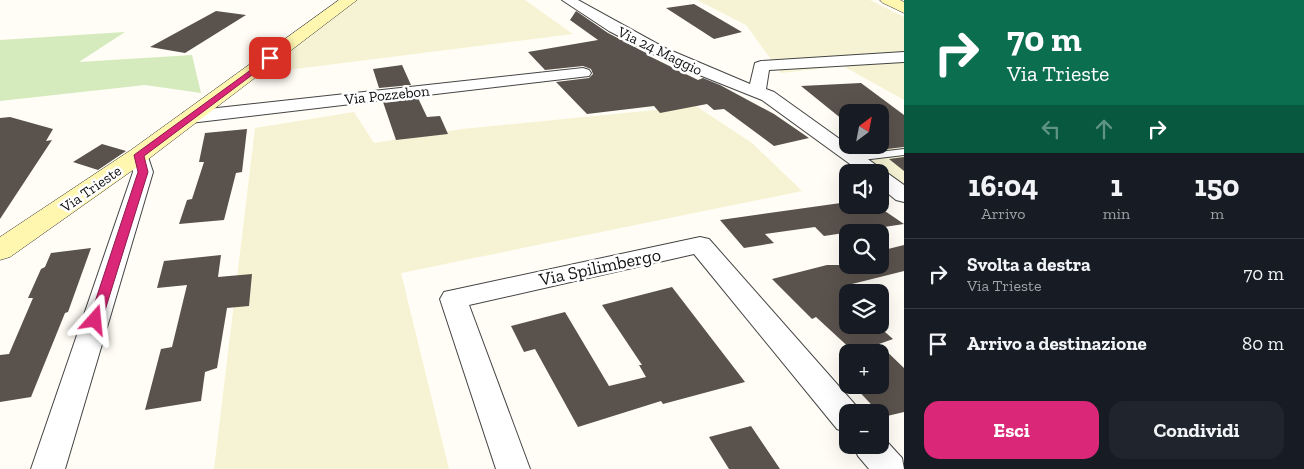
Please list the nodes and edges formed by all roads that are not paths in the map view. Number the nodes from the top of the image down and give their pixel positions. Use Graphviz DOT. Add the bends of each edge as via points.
graph roads {
  1 [pos="349,0"];
  2 [pos="569,0"];
  3 [pos="888,0"];
  4 [pos="904,8"];
  5 [pos="904,57"];
  6 [pos="583,73"];
  7 [pos="757,92"];
  8 [pos="190,117"];
  9 [pos="904,152"];
  10 [pos="139,155"];
  11 [pos="854,158"];
  12 [pos="863,164"];
  13 [pos="889,184"];
  14 [pos="904,195"];
  15 [pos="0,250"];
  16 [pos="839,408"];
  17 [pos="878,454"];
  18 [pos="48,469"];
  19 [pos="513,469"];
  20 [pos="890,469"];
  1 -- 8 [label="street, Via Trieste"];
  2 -- 7 [label="street, Via 24 Maggio" via="607,25 670,58"];
  3 -- 4 [label="street"];
  5 -- 7 [label="street" via="761,66"];
  6 -- 8 [label="street, Via Pozzebon"];
  7 -- 11 [label="street, Via 24 Maggio" via="768,96"];
  8 -- 10 [label="street, Via Trieste"];
  9 -- 11 [label="lane"];
  10 -- 15 [label="street, Via Trieste"];
  10 -- 18 [label="street" via="143,172"];
  11 -- 12 [label="street, Via 24 Maggio"];
  13 -- 14 [label="street"];
  16 -- 19 [label="street, Via Spilimbergo" via="700,245 453,299"];
  17 -- 20 [label="street"];
}
